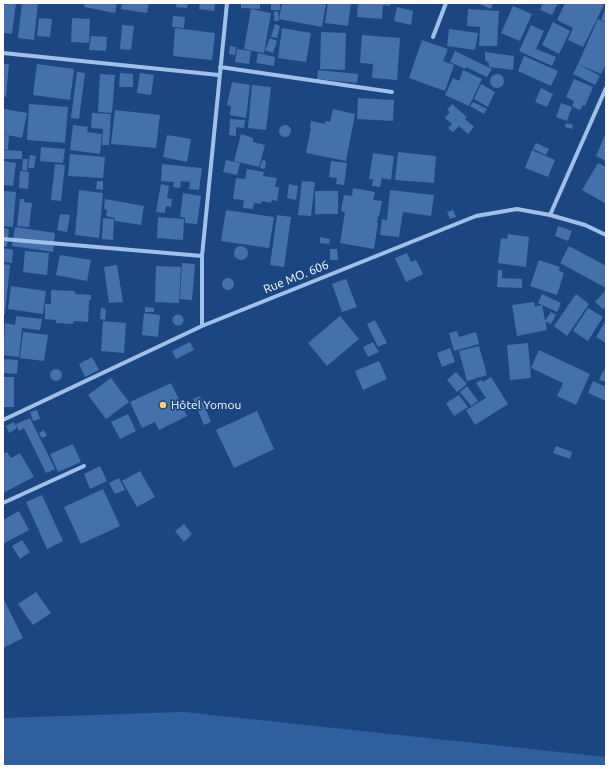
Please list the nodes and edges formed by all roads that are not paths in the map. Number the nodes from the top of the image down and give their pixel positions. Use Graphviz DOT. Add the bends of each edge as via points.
graph roads {
  1 [pos="227,3"];
  2 [pos="446,3"];
  3 [pos="433,37"];
  4 [pos="3,53"];
  5 [pos="220,67"];
  6 [pos="219,75"];
  7 [pos="606,88"];
  8 [pos="392,92"];
  9 [pos="550,216"];
  10 [pos="606,234"];
  11 [pos="3,239"];
  12 [pos="202,256"];
  13 [pos="202,326"];
  14 [pos="3,420"];
  15 [pos="84,466"];
  16 [pos="3,503"];
  1 -- 5 [label="street"];
  2 -- 3 [label="street"];
  4 -- 6 [label="street"];
  5 -- 6 [label="street"];
  5 -- 8 [label="street"];
  6 -- 12 [label="street"];
  7 -- 9 [label="street"];
  9 -- 10 [label="street, Rue MO. 606" via="586,225"];
  9 -- 13 [label="street, Rue MO. 606" via="517,209 476,216"];
  11 -- 12 [label="street"];
  12 -- 13 [label="street"];
  13 -- 14 [label="street, Rue MO. 606"];
  15 -- 16 [label="street"];
}
